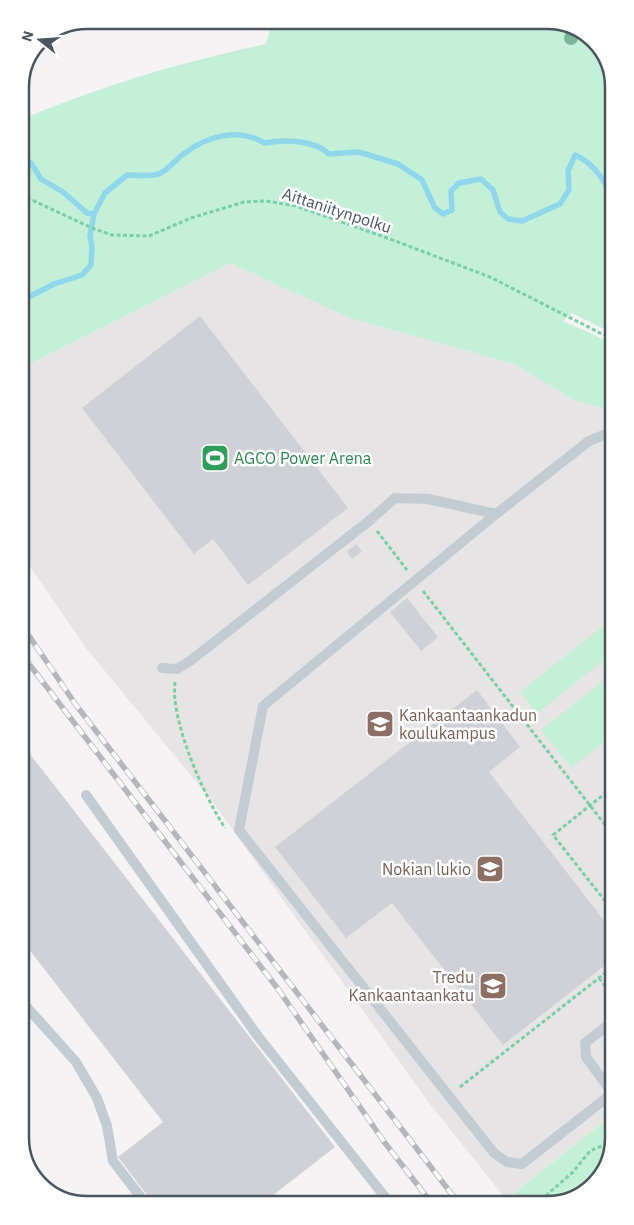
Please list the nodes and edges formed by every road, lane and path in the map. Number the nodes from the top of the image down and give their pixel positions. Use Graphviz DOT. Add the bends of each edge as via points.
graph roads {
  1 [pos="29,199"];
  2 [pos="605,336"];
  3 [pos="605,434"];
  4 [pos="496,514"];
  5 [pos="369,521"];
  6 [pos="414,580"];
  7 [pos="162,668"];
  8 [pos="177,669"];
  9 [pos="605,793"];
  10 [pos="86,795"];
  11 [pos="589,806"];
  12 [pos="605,825"];
  13 [pos="229,833"];
  14 [pos="605,901"];
  15 [pos="605,974"];
  16 [pos="600,978"];
  17 [pos="605,985"];
  18 [pos="29,1010"];
  19 [pos="605,1028"];
  20 [pos="605,1082"];
  21 [pos="450,1095"];
  22 [pos="605,1099"];
  23 [pos="605,1144"];
  24 [pos="140,1196"];
  25 [pos="384,1196"];
  26 [pos="546,1196"];
  1 -- 2 [label="path, Aittaniitynpolku" via="92,228 112,234 149,236 190,218 244,202 266,201 296,206 490,278"];
  3 -- 4 [label="lane" via="589,441"];
  4 -- 5 [label="lane" via="428,499 395,498"];
  4 -- 6 [label="lane"];
  5 -- 6 [label="path"];
  5 -- 8 [label="lane"];
  6 -- 11 [label="path"];
  6 -- 21 [label="lane" via="263,706 239,830"];
  7 -- 8 [label="lane"];
  8 -- 13 [label="path" via="174,687 184,734 197,775 213,810"];
  9 -- 11 [label="path"];
  10 -- 25 [label="lane" via="257,1035"];
  11 -- 12 [label="path"];
  11 -- 14 [label="path" via="553,835"];
  15 -- 16 [label="path"];
  16 -- 17 [label="path"];
  16 -- 21 [label="path"];
  18 -- 24 [label="lane" via="76,1062 107,1126 112,1161"];
  19 -- 20 [label="lane" via="585,1044 586,1057"];
  21 -- 22 [label="lane" via="494,1153 507,1162 522,1164"];
  23 -- 26 [label="path" via="590,1151 574,1172"];
}
